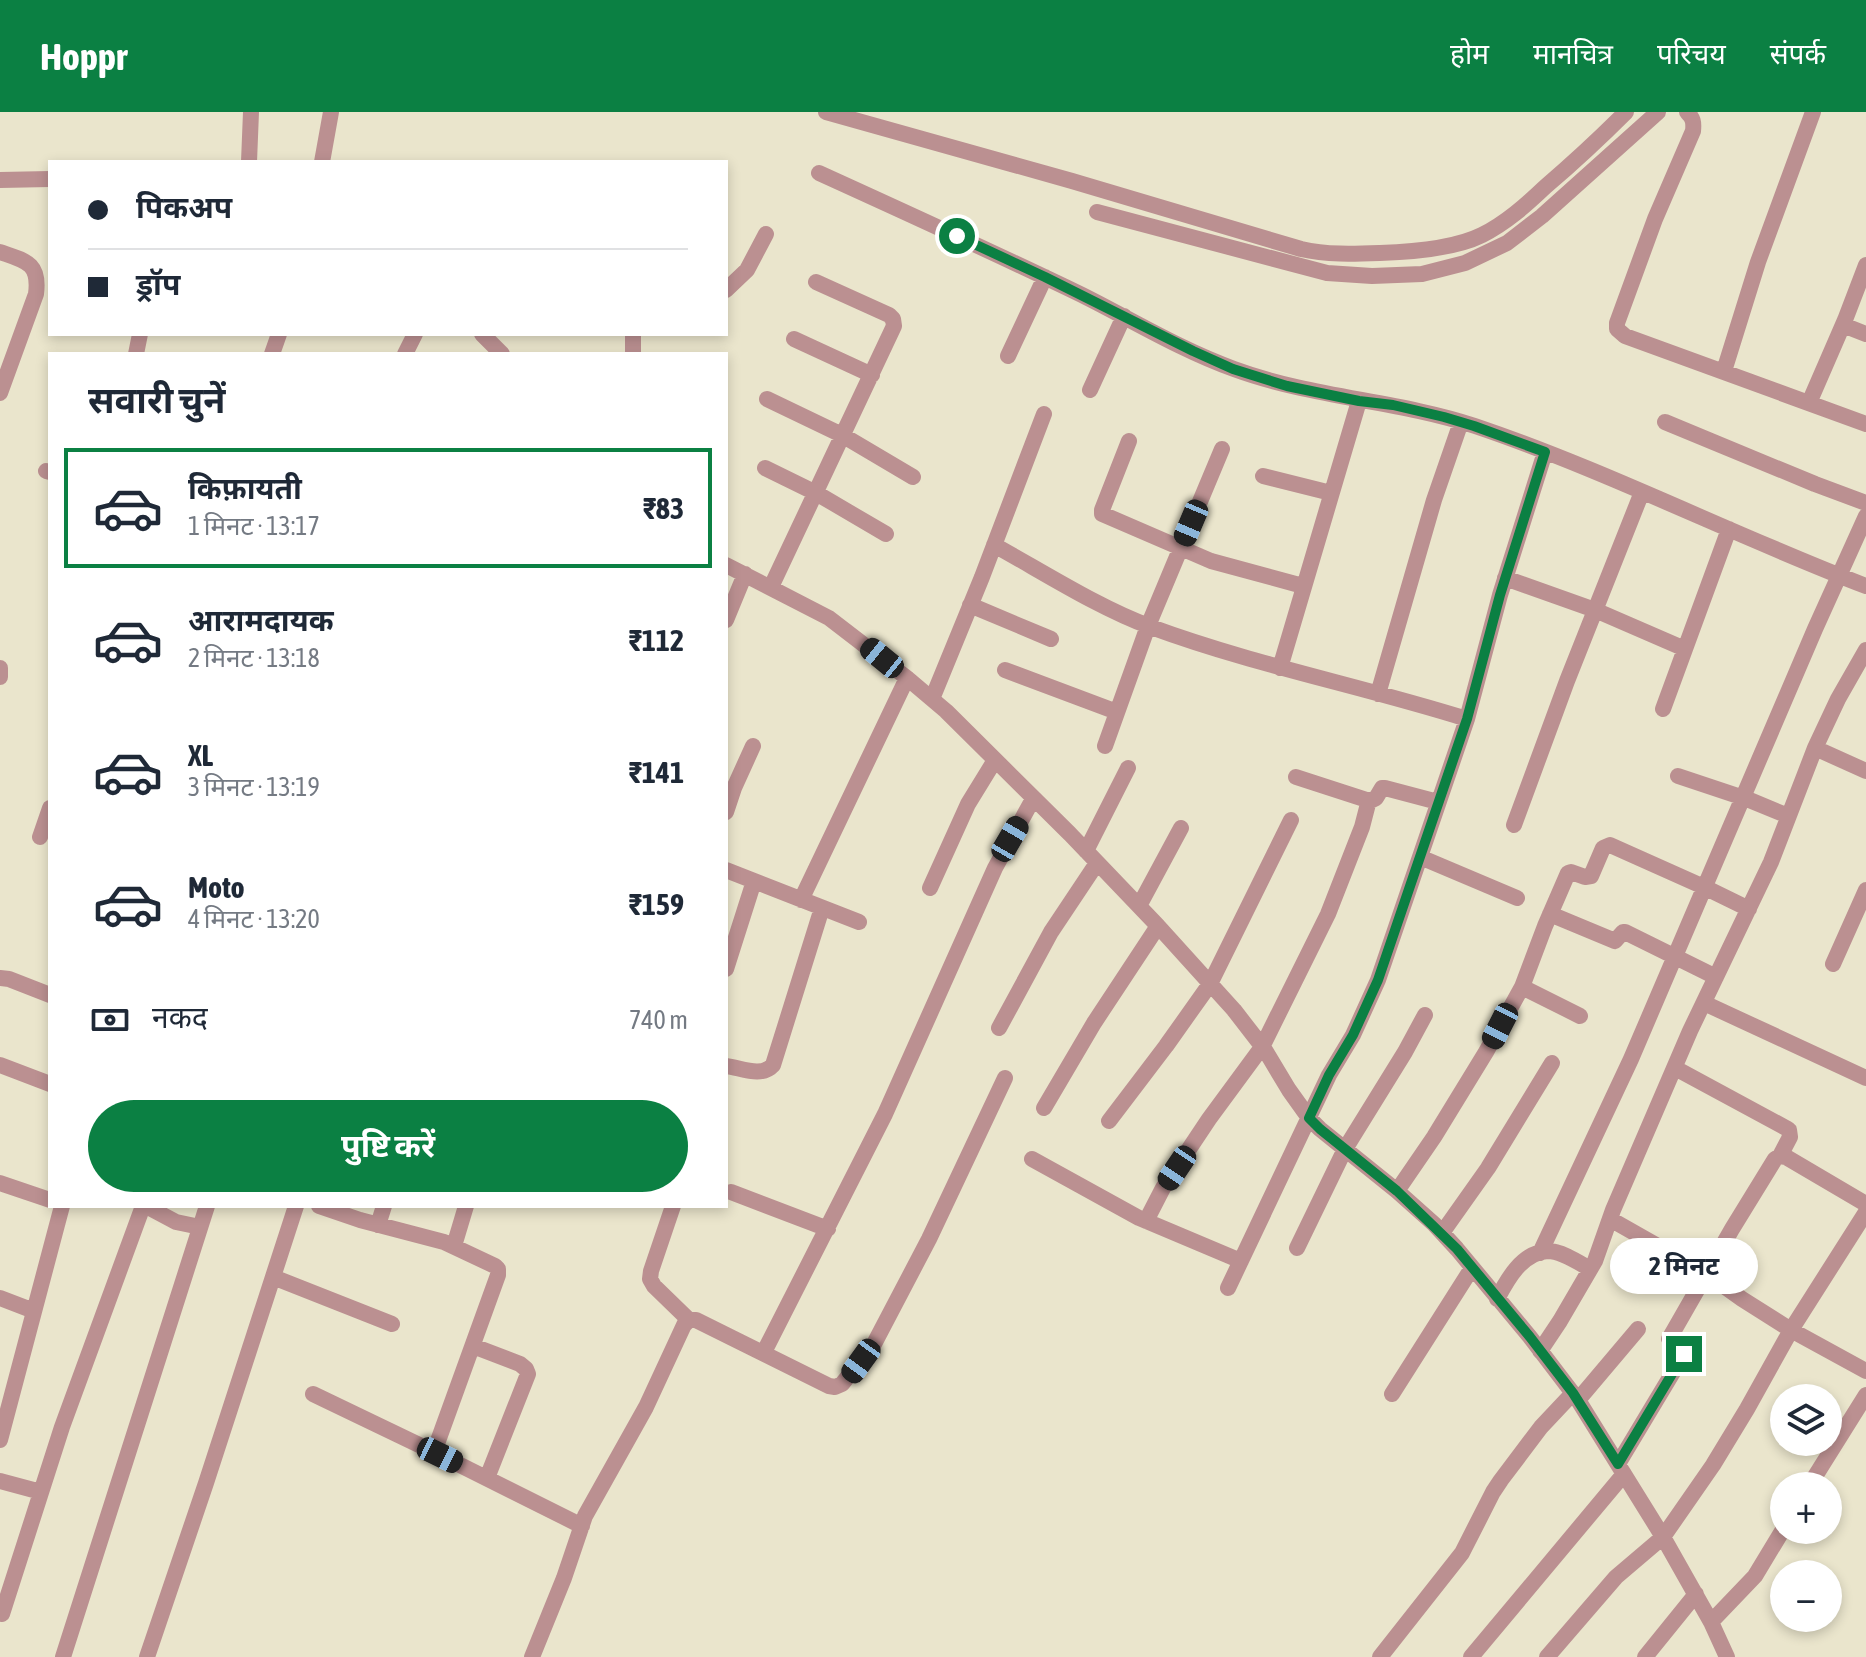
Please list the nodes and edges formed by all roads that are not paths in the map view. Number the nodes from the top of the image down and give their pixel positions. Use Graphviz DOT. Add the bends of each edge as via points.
graph roads {
  1 [pos="251,112"];
  2 [pos="331,112"];
  3 [pos="1626,112"];
  4 [pos="1658,112"];
  5 [pos="1687,112"];
  6 [pos="1813,112"];
  7 [pos="830,113"];
  8 [pos="249,160"];
  9 [pos="322,160"];
  10 [pos="819,173"];
  11 [pos="48,179"];
  12 [pos="0,180"];
  13 [pos="1097,212"];
  14 [pos="766,234"];
  15 [pos="0,252"];
  16 [pos="1866,265"];
  17 [pos="1045,277"];
  18 [pos="816,282"];
  19 [pos="728,288"];
  20 [pos="1124,316"];
  21 [pos="1843,325"];
  22 [pos="1866,334"];
  23 [pos="484,336"];
  24 [pos="794,339"];
  25 [pos="500,352"];
  26 [pos="1008,356"];
  27 [pos="1724,371"];
  28 [pos="872,375"];
  29 [pos="1090,390"];
  30 [pos="0,393"];
  31 [pos="767,399"];
  32 [pos="1359,401"];
  33 [pos="1809,403"];
  34 [pos="1044,414"];
  35 [pos="1461,422"];
  36 [pos="1665,422"];
  37 [pos="1866,424"];
  38 [pos="842,435"];
  39 [pos="1129,441"];
  40 [pos="1222,449"];
  41 [pos="1545,452"];
  42 [pos="765,468"];
  43 [pos="1263,476"];
  44 [pos="913,477"];
  45 [pos="1642,492"];
  46 [pos="816,493"];
  47 [pos="1331,493"];
  48 [pos="1866,503"];
  49 [pos="1866,516"];
  50 [pos="1729,529"];
  51 [pos="886,534"];
  52 [pos="994,545"];
  53 [pos="1181,547"];
  54 [pos="728,566"];
  55 [pos="745,574"];
  56 [pos="1838,576"];
  57 [pos="1505,578"];
  58 [pos="1303,586"];
  59 [pos="1866,586"];
  60 [pos="771,587"];
  61 [pos="970,605"];
  62 [pos="1595,610"];
  63 [pos="728,615"];
  64 [pos="1148,626"];
  65 [pos="1051,639"];
  66 [pos="1685,649"];
  67 [pos="1866,650"];
  68 [pos="0,668"];
  69 [pos="1280,668"];
  70 [pos="1005,670"];
  71 [pos="0,677"];
  72 [pos="907,678"];
  73 [pos="1378,694"];
  74 [pos="932,699"];
  75 [pos="1663,709"];
  76 [pos="1117,712"];
  77 [pos="1467,719"];
  78 [pos="753,746"];
  79 [pos="1105,746"];
  80 [pos="1815,748"];
  81 [pos="995,760"];
  82 [pos="1128,768"];
  83 [pos="1866,771"];
  84 [pos="1678,776"];
  85 [pos="1296,777"];
  86 [pos="1742,798"];
  87 [pos="1033,799"];
  88 [pos="1369,800"];
  89 [pos="1438,802"];
  90 [pos="728,806"];
  91 [pos="48,814"];
  92 [pos="1788,816"];
  93 [pos="1291,820"];
  94 [pos="1514,825"];
  95 [pos="1181,828"];
  96 [pos="40,837"];
  97 [pos="1092,857"];
  98 [pos="1420,857"];
  99 [pos="728,871"];
  100 [pos="754,881"];
  101 [pos="1704,887"];
  102 [pos="930,888"];
  103 [pos="1866,890"];
  104 [pos="1517,898"];
  105 [pos="801,900"];
  106 [pos="1139,906"];
  107 [pos="822,908"];
  108 [pos="1862,908"];
  109 [pos="1749,909"];
  110 [pos="1550,914"];
  111 [pos="859,922"];
  112 [pos="1158,926"];
  113 [pos="1674,956"];
  114 [pos="728,963"];
  115 [pos="1833,964"];
  116 [pos="1716,977"];
  117 [pos="0,978"];
  118 [pos="1210,984"];
  119 [pos="1522,987"];
  120 [pos="48,994"];
  121 [pos="1704,1003"];
  122 [pos="1425,1015"];
  123 [pos="1580,1016"];
  124 [pos="999,1028"];
  125 [pos="1262,1047"];
  126 [pos="1552,1063"];
  127 [pos="0,1065"];
  128 [pos="728,1066"];
  129 [pos="1675,1068"];
  130 [pos="1005,1078"];
  131 [pos="1866,1078"];
  132 [pos="48,1083"];
  133 [pos="1044,1108"];
  134 [pos="1309,1118"];
  135 [pos="1109,1121"];
  136 [pos="1345,1149"];
  137 [pos="1780,1156"];
  138 [pos="1032,1159"];
  139 [pos="0,1183"];
  140 [pos="1397,1191"];
  141 [pos="731,1192"];
  142 [pos="48,1199"];
  143 [pos="1866,1204"];
  144 [pos="61,1208"];
  145 [pos="143,1208"];
  146 [pos="148,1208"];
  147 [pos="206,1208"];
  148 [pos="295,1208"];
  149 [pos="325,1208"];
  150 [pos="383,1208"];
  151 [pos="465,1208"];
  152 [pos="672,1208"];
  153 [pos="1866,1212"];
  154 [pos="1610,1219"];
  155 [pos="1146,1221"];
  156 [pos="378,1225"];
  157 [pos="200,1227"];
  158 [pos="828,1229"];
  159 [pos="1442,1233"];
  160 [pos="454,1246"];
  161 [pos="1297,1248"];
  162 [pos="1540,1253"];
  163 [pos="1241,1261"];
  164 [pos="1472,1268"];
  165 [pos="1590,1269"];
  166 [pos="1707,1274"];
  167 [pos="273,1277"];
  168 [pos="1228,1288"];
  169 [pos="0,1298"];
  170 [pos="1497,1299"];
  171 [pos="34,1311"];
  172 [pos="689,1320"];
  173 [pos="392,1324"];
  174 [pos="1638,1329"];
  175 [pos="1791,1330"];
  176 [pos="1669,1339"];
  177 [pos="473,1346"];
  178 [pos="1540,1351"];
  179 [pos="764,1352"];
  180 [pos="1684,1354"];
  181 [pos="1866,1371"];
  182 [pos="313,1394"];
  183 [pos="1392,1394"];
  184 [pos="1866,1395"];
  185 [pos="1576,1397"];
  186 [pos="3,1415"];
  187 [pos="0,1440"];
  188 [pos="434,1452"];
  189 [pos="1621,1469"];
  190 [pos="1818,1472"];
  191 [pos="487,1478"];
  192 [pos="0,1481"];
  193 [pos="41,1492"];
  194 [pos="582,1526"];
  195 [pos="1663,1537"];
  196 [pos="1774,1544"];
  197 [pos="1696,1594"];
  198 [pos="2,1614"];
  199 [pos="1711,1622"];
  200 [pos="63,1657"];
  201 [pos="147,1657"];
  202 [pos="532,1657"];
  203 [pos="1380,1657"];
  204 [pos="1471,1657"];
  205 [pos="1547,1657"];
  206 [pos="1645,1657"];
  207 [pos="1727,1657"];
  1 -- 8 [label="street"];
  2 -- 9 [label="street"];
  3 -- 7 [label="street" via="1531,200 1480,236 1433,248 1353,254 1301,249"];
  4 -- 13 [label="street" via="1507,243 1465,263 1422,274 1327,273"];
  5 -- 27 [label="street" via="1693,131 1650,231 1617,329"];
  6 -- 27 [label="street"];
  10 -- 17 [label="street"];
  11 -- 12 [label="street"];
  14 -- 19 [label="street" via="747,270"];
  15 -- 30 [label="street" via="26,261 35,268 38,281"];
  16 -- 21 [label="street"];
  17 -- 20 [label="street"];
  17 -- 26 [label="street"];
  18 -- 28 [label="street" via="893,319"];
  20 -- 29 [label="street"];
  20 -- 32 [label="street" via="1233,369"];
  21 -- 22 [label="street"];
  21 -- 33 [label="street"];
  23 -- 25 [label="street"];
  24 -- 28 [label="street"];
  27 -- 33 [label="street"];
  28 -- 38 [label="street"];
  31 -- 38 [label="street"];
  32 -- 35 [label="street"];
  32 -- 47 [label="street"];
  33 -- 37 [label="street"];
  34 -- 52 [label="street"];
  35 -- 41 [label="street"];
  35 -- 73 [label="street"];
  36 -- 48 [label="street"];
  38 -- 44 [label="street"];
  38 -- 46 [label="street"];
  39 -- 53 [label="street" via="1102,514"];
  40 -- 53 [label="street"];
  41 -- 45 [label="street"];
  41 -- 57 [label="street"];
  42 -- 46 [label="street"];
  43 -- 47 [label="street"];
  45 -- 50 [label="street"];
  45 -- 62 [label="street"];
  46 -- 51 [label="street"];
  46 -- 60 [label="street"];
  47 -- 58 [label="street"];
  49 -- 56 [label="street"];
  50 -- 56 [label="street"];
  50 -- 66 [label="street"];
  52 -- 61 [label="street"];
  52 -- 64 [label="street"];
  53 -- 58 [label="street" via="1211,561"];
  53 -- 64 [label="street"];
  54 -- 55 [label="street"];
  55 -- 60 [label="street"];
  55 -- 63 [label="street"];
  56 -- 59 [label="street"];
  56 -- 86 [label="street"];
  57 -- 62 [label="street"];
  57 -- 77 [label="street"];
  58 -- 69 [label="street"];
  60 -- 72 [label="street" via="829,618"];
  61 -- 65 [label="street"];
  61 -- 74 [label="street"];
  62 -- 66 [label="street"];
  62 -- 94 [label="street"];
  64 -- 69 [label="street"];
  64 -- 76 [label="street"];
  66 -- 75 [label="street"];
  67 -- 80 [label="street"];
  68 -- 71 [label="street"];
  69 -- 73 [label="street"];
  70 -- 76 [label="street"];
  72 -- 74 [label="street"];
  72 -- 105 [label="street"];
  73 -- 77 [label="street"];
  74 -- 81 [label="street"];
  76 -- 79 [label="street"];
  77 -- 89 [label="street"];
  78 -- 90 [label="street"];
  80 -- 83 [label="street"];
  80 -- 92 [label="street"];
  81 -- 87 [label="street"];
  81 -- 102 [label="street" via="968,804"];
  82 -- 97 [label="street"];
  84 -- 86 [label="street"];
  85 -- 88 [label="street"];
  86 -- 92 [label="street"];
  86 -- 101 [label="street"];
  87 -- 97 [label="street"];
  87 -- 158 [label="street" via="995,868"];
  88 -- 89 [label="street" via="1385,788"];
  88 -- 125 [label="street" via="1328,914"];
  89 -- 98 [label="street"];
  91 -- 96 [label="street"];
  92 -- 109 [label="street"];
  93 -- 118 [label="street"];
  95 -- 106 [label="street"];
  97 -- 106 [label="street"];
  97 -- 124 [label="street"];
  98 -- 104 [label="street"];
  98 -- 134 [label="street" via="1378,980"];
  99 -- 100 [label="street"];
  100 -- 105 [label="street"];
  100 -- 114 [label="street"];
  101 -- 109 [label="street"];
  101 -- 110 [label="street" via="1606,845 1591,876 1568,873"];
  101 -- 113 [label="street"];
  103 -- 108 [label="street"];
  105 -- 107 [label="street"];
  106 -- 112 [label="street"];
  107 -- 111 [label="street"];
  107 -- 128 [label="street" via="773,1065 759,1072"];
  108 -- 115 [label="street"];
  109 -- 116 [label="street"];
  110 -- 113 [label="street" via="1615,941 1625,932"];
  110 -- 119 [label="street"];
  112 -- 118 [label="street"];
  112 -- 133 [label="street"];
  113 -- 116 [label="street"];
  113 -- 162 [label="street"];
  116 -- 121 [label="street"];
  117 -- 120 [label="street"];
  118 -- 125 [label="street"];
  118 -- 135 [label="street"];
  119 -- 123 [label="street"];
  119 -- 140 [label="street"];
  121 -- 129 [label="street"];
  121 -- 131 [label="street"];
  122 -- 136 [label="street"];
  125 -- 134 [label="street"];
  125 -- 155 [label="street" via="1163,1188"];
  126 -- 159 [label="street"];
  127 -- 132 [label="street"];
  129 -- 137 [label="street" via="1789,1130"];
  129 -- 154 [label="street"];
  130 -- 179 [label="street" via="929,1239 874,1344 848,1379 829,1386"];
  134 -- 136 [label="street"];
  134 -- 163 [label="street"];
  136 -- 140 [label="street"];
  136 -- 161 [label="street"];
  137 -- 143 [label="street"];
  137 -- 166 [label="street"];
  138 -- 155 [label="street"];
  139 -- 142 [label="street"];
  140 -- 159 [label="street"];
  141 -- 158 [label="street"];
  144 -- 171 [label="street"];
  145 -- 193 [label="street"];
  146 -- 157 [label="street"];
  147 -- 157 [label="street"];
  148 -- 167 [label="street"];
  149 -- 156 [label="street"];
  150 -- 156 [label="street"];
  151 -- 160 [label="street"];
  152 -- 172 [label="street" via="650,1279"];
  153 -- 175 [label="street"];
  154 -- 165 [label="street"];
  154 -- 166 [label="street"];
  155 -- 163 [label="street"];
  156 -- 160 [label="street"];
  157 -- 200 [label="street"];
  158 -- 179 [label="street"];
  159 -- 164 [label="street"];
  160 -- 177 [label="street" via="498,1269"];
  162 -- 165 [label="street" via="1562,1255"];
  162 -- 170 [label="street" via="1514,1270"];
  163 -- 168 [label="street"];
  164 -- 170 [label="street"];
  164 -- 183 [label="street"];
  165 -- 178 [label="street"];
  166 -- 175 [label="street"];
  166 -- 176 [label="street"];
  167 -- 173 [label="street"];
  167 -- 201 [label="street"];
  169 -- 171 [label="street"];
  170 -- 178 [label="street"];
  171 -- 186 [label="street"];
  172 -- 179 [label="street"];
  172 -- 194 [label="street"];
  174 -- 185 [label="street"];
  175 -- 181 [label="street"];
  175 -- 195 [label="street" via="1713,1465"];
  177 -- 188 [label="street"];
  177 -- 191 [label="street" via="520,1364 528,1374"];
  178 -- 185 [label="street"];
  180 -- 189 [label="street"];
  182 -- 188 [label="street"];
  184 -- 190 [label="street"];
  185 -- 189 [label="street"];
  185 -- 203 [label="street" via="1541,1427 1501,1480 1462,1553"];
  186 -- 187 [label="street"];
  188 -- 191 [label="street"];
  189 -- 195 [label="street"];
  189 -- 204 [label="street"];
  191 -- 194 [label="street"];
  192 -- 193 [label="street"];
  193 -- 198 [label="street"];
  194 -- 202 [label="street"];
  195 -- 197 [label="street"];
  195 -- 205 [label="street" via="1616,1577"];
  196 -- 199 [label="street" via="1755,1576"];
  197 -- 199 [label="street"];
  197 -- 206 [label="street"];
  199 -- 207 [label="street"];
}
